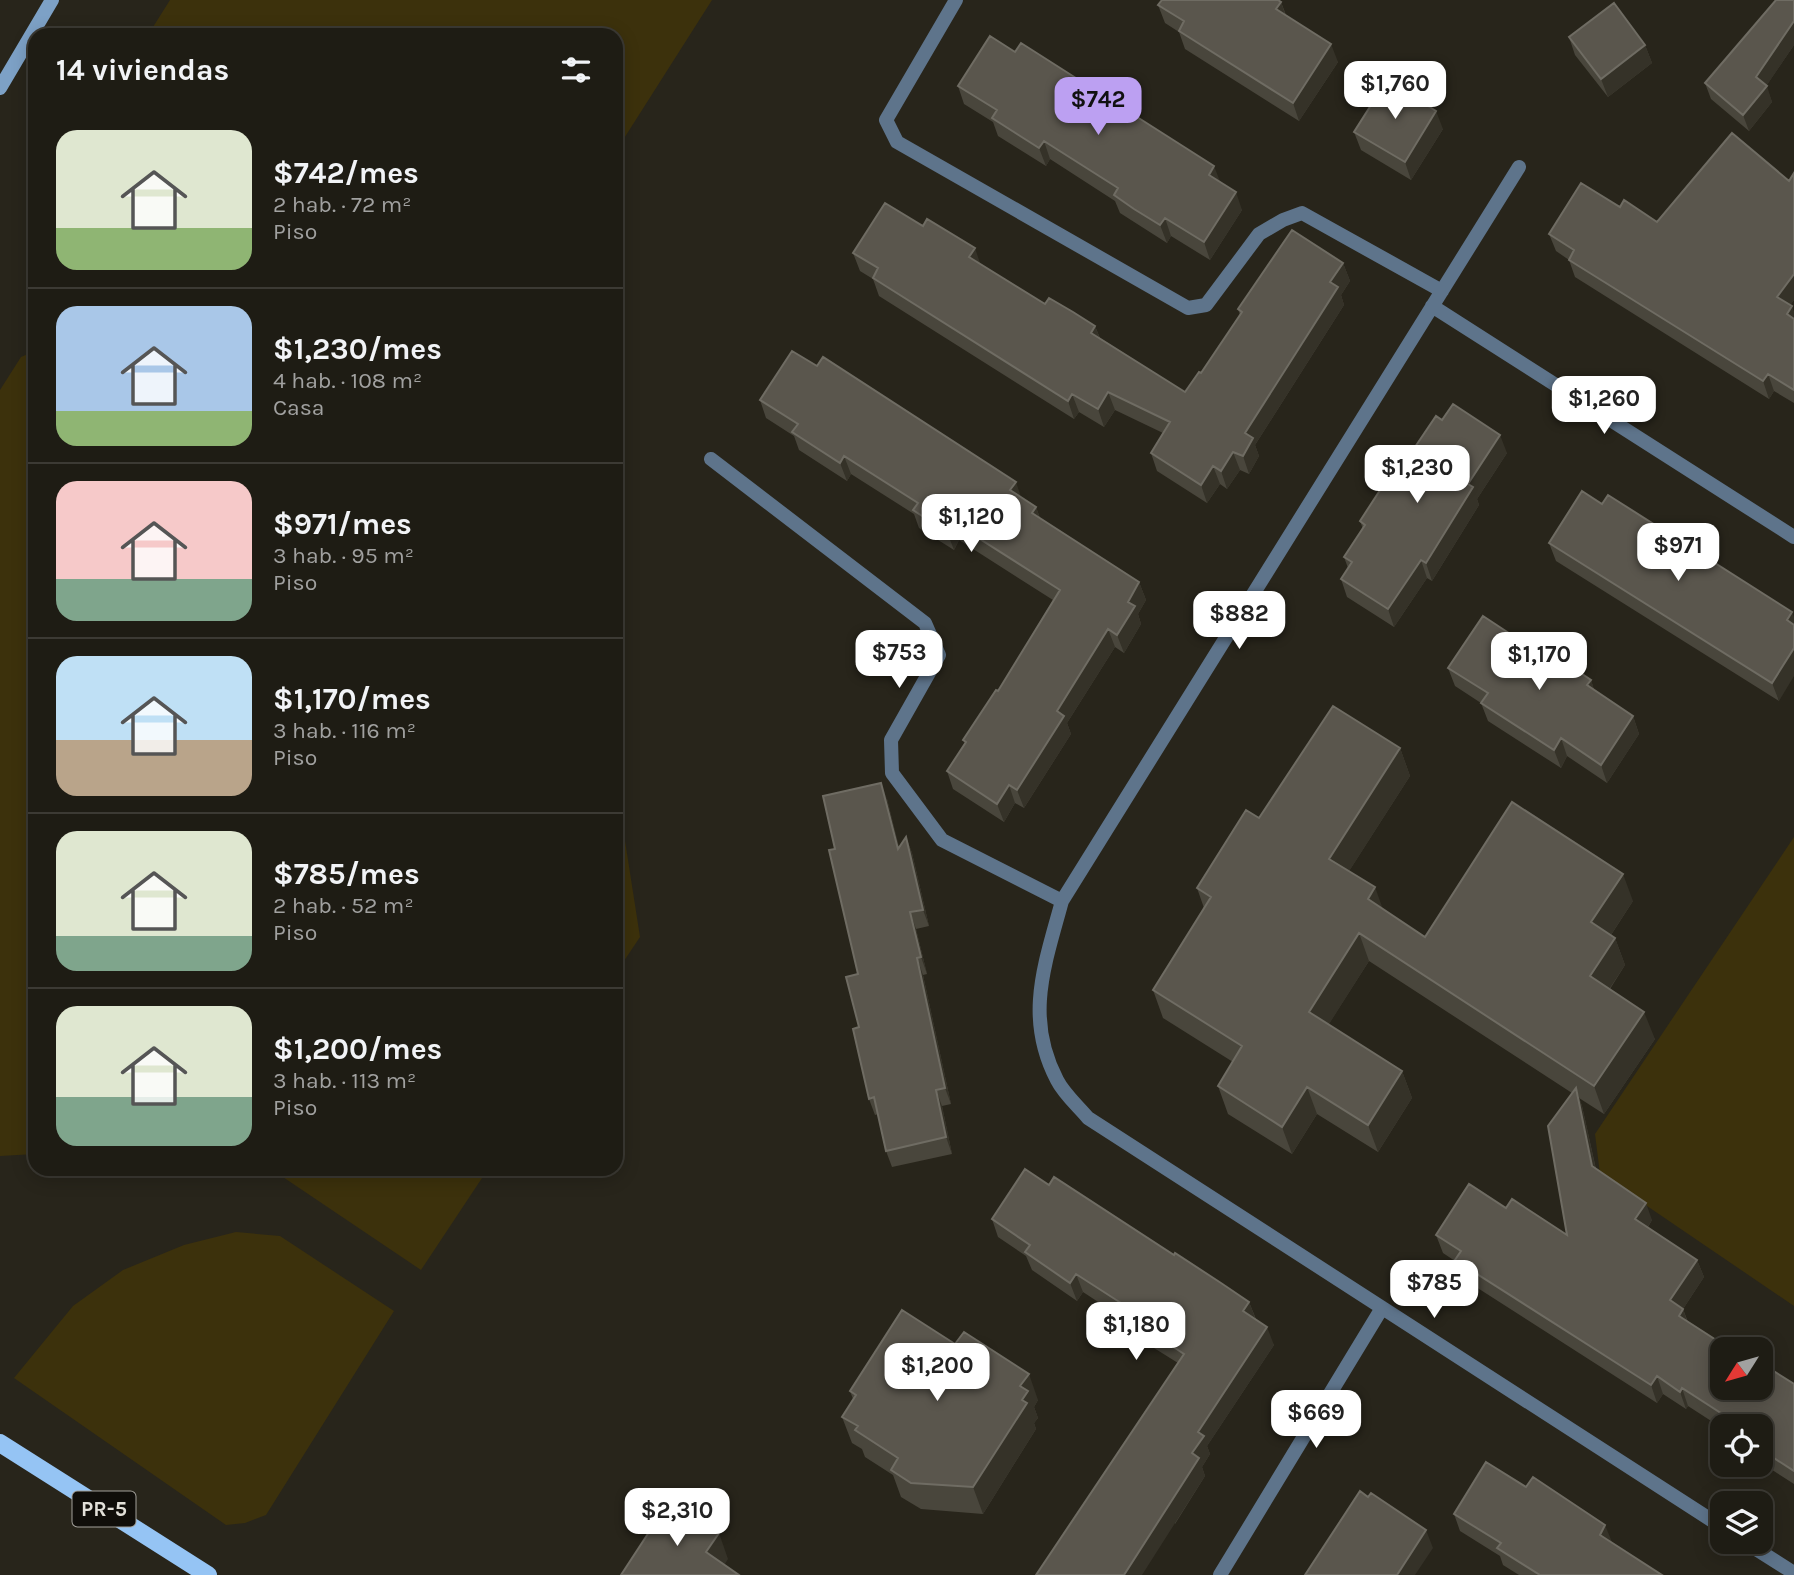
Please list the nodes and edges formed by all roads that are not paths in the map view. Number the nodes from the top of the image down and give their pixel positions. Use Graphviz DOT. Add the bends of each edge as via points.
graph roads {
  1 [pos="52,0"];
  2 [pos="956,0"];
  3 [pos="35,28"];
  4 [pos="28,41"];
  5 [pos="0,88"];
  6 [pos="1519,167"];
  7 [pos="1442,290"];
  8 [pos="1432,306"];
  9 [pos="711,459"];
  10 [pos="1794,537"];
  11 [pos="1062,901"];
  12 [pos="1382,1308"];
  13 [pos="0,1443"];
  14 [pos="1710,1519"];
  15 [pos="1764,1554"];
  16 [pos="1794,1573"];
  17 [pos="208,1575"];
  18 [pos="1220,1575"];
  1 -- 3 [label="street"];
  2 -- 7 [label="street" via="886,120 897,142 1188,308 1206,305 1259,234 1302,213"];
  4 -- 5 [label="street"];
  6 -- 7 [label="street"];
  7 -- 8 [label="street"];
  8 -- 10 [label="street"];
  8 -- 11 [label="street"];
  9 -- 11 [label="street" via="925,623 939,655 891,740 892,773 942,840"];
  11 -- 12 [label="street" via="1038,1005 1042,1044 1058,1082 1088,1118"];
  12 -- 14 [label="street"];
  12 -- 18 [label="street"];
  13 -- 17 [label="main road, PR-5"];
  15 -- 16 [label="street"];
}
